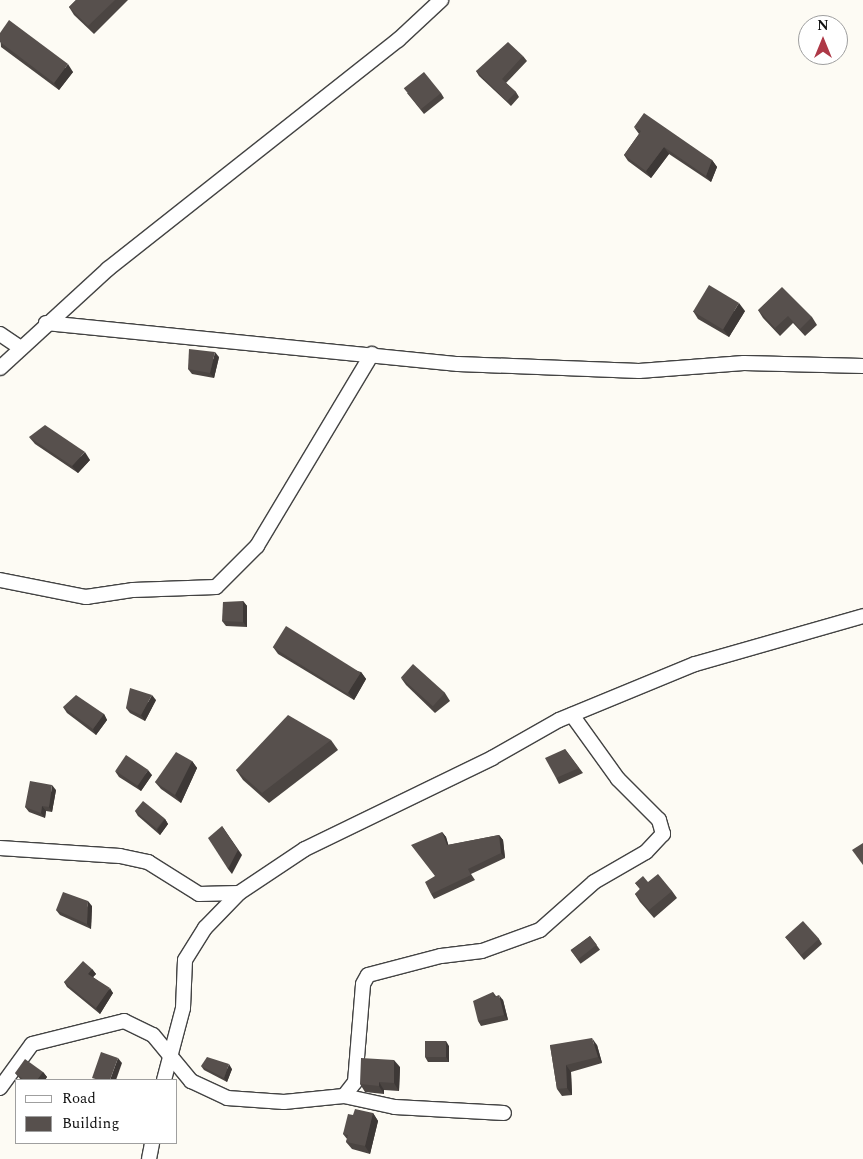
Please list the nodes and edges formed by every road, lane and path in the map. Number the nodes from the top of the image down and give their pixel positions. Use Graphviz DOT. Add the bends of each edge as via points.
graph roads {
  1 [pos="441,0"];
  2 [pos="46,323"];
  3 [pos="0,334"];
  4 [pos="21,348"];
  5 [pos="372,354"];
  6 [pos="863,366"];
  7 [pos="0,368"];
  8 [pos="0,580"];
  9 [pos="863,616"];
  10 [pos="572,716"];
  11 [pos="0,848"];
  12 [pos="239,893"];
  13 [pos="169,1056"];
  14 [pos="164,1079"];
  15 [pos="0,1088"];
  16 [pos="344,1096"];
  17 [pos="504,1113"];
  18 [pos="152,1144"];
  19 [pos="148,1159"];
  1 -- 2 [label="street" via="398,40 211,184"];
  2 -- 4 [label="street"];
  2 -- 5 [label="street"];
  3 -- 4 [label="street"];
  4 -- 7 [label="street"];
  5 -- 6 [label="street" via="458,364 639,370 744,363"];
  5 -- 8 [label="street" via="257,546 216,587 133,590 86,597"];
  9 -- 10 [label="street" via="696,664"];
  10 -- 12 [label="street" via="305,849"];
  10 -- 16 [label="street" via="618,779 659,820 662,834 646,852 594,882 540,930 482,951 441,956 368,975 363,984 355,1082"];
  11 -- 12 [label="street" via="120,856 148,862 199,894"];
  12 -- 13 [label="street" via="190,947 181,974 183,1008"];
  13 -- 14 [label="street"];
  13 -- 15 [label="street" via="137,1023 95,1026 32,1044"];
  13 -- 16 [label="street" via="191,1081 227,1098 284,1102"];
  16 -- 17 [label="street" via="395,1107"];
  18 -- 19 [label="street"];
}
